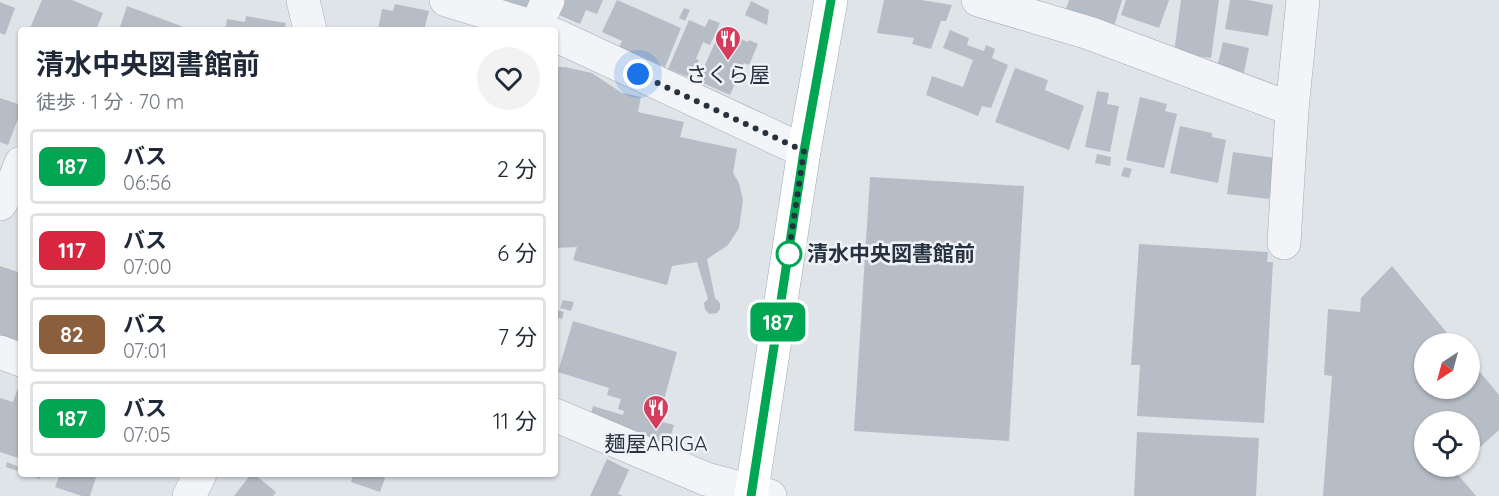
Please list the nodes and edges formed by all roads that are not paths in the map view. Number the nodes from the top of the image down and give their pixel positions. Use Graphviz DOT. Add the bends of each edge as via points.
graph roads {
  1 [pos="303,0"];
  2 [pos="446,0"];
  3 [pos="831,0"];
  4 [pos="978,0"];
  5 [pos="1303,0"];
  6 [pos="546,23"];
  7 [pos="309,27"];
  8 [pos="558,29"];
  9 [pos="1292,110"];
  10 [pos="804,151"];
  11 [pos="18,171"];
  12 [pos="0,204"];
  13 [pos="1284,243"];
  14 [pos="0,352"];
  15 [pos="18,359"];
  16 [pos="558,416"];
  17 [pos="198,477"];
  18 [pos="758,494"];
  19 [pos="189,496"];
  1 -- 7 [label="street"];
  2 -- 6 [label="street"];
  3 -- 10 [label="main road"];
  4 -- 9 [label="street" via="1089,33"];
  5 -- 9 [label="street"];
  8 -- 10 [label="street"];
  9 -- 13 [label="street"];
  10 -- 18 [label="main road"];
  11 -- 12 [label="street"];
  14 -- 15 [label="street"];
  16 -- 18 [label="street" via="706,479"];
  17 -- 19 [label="street"];
}
